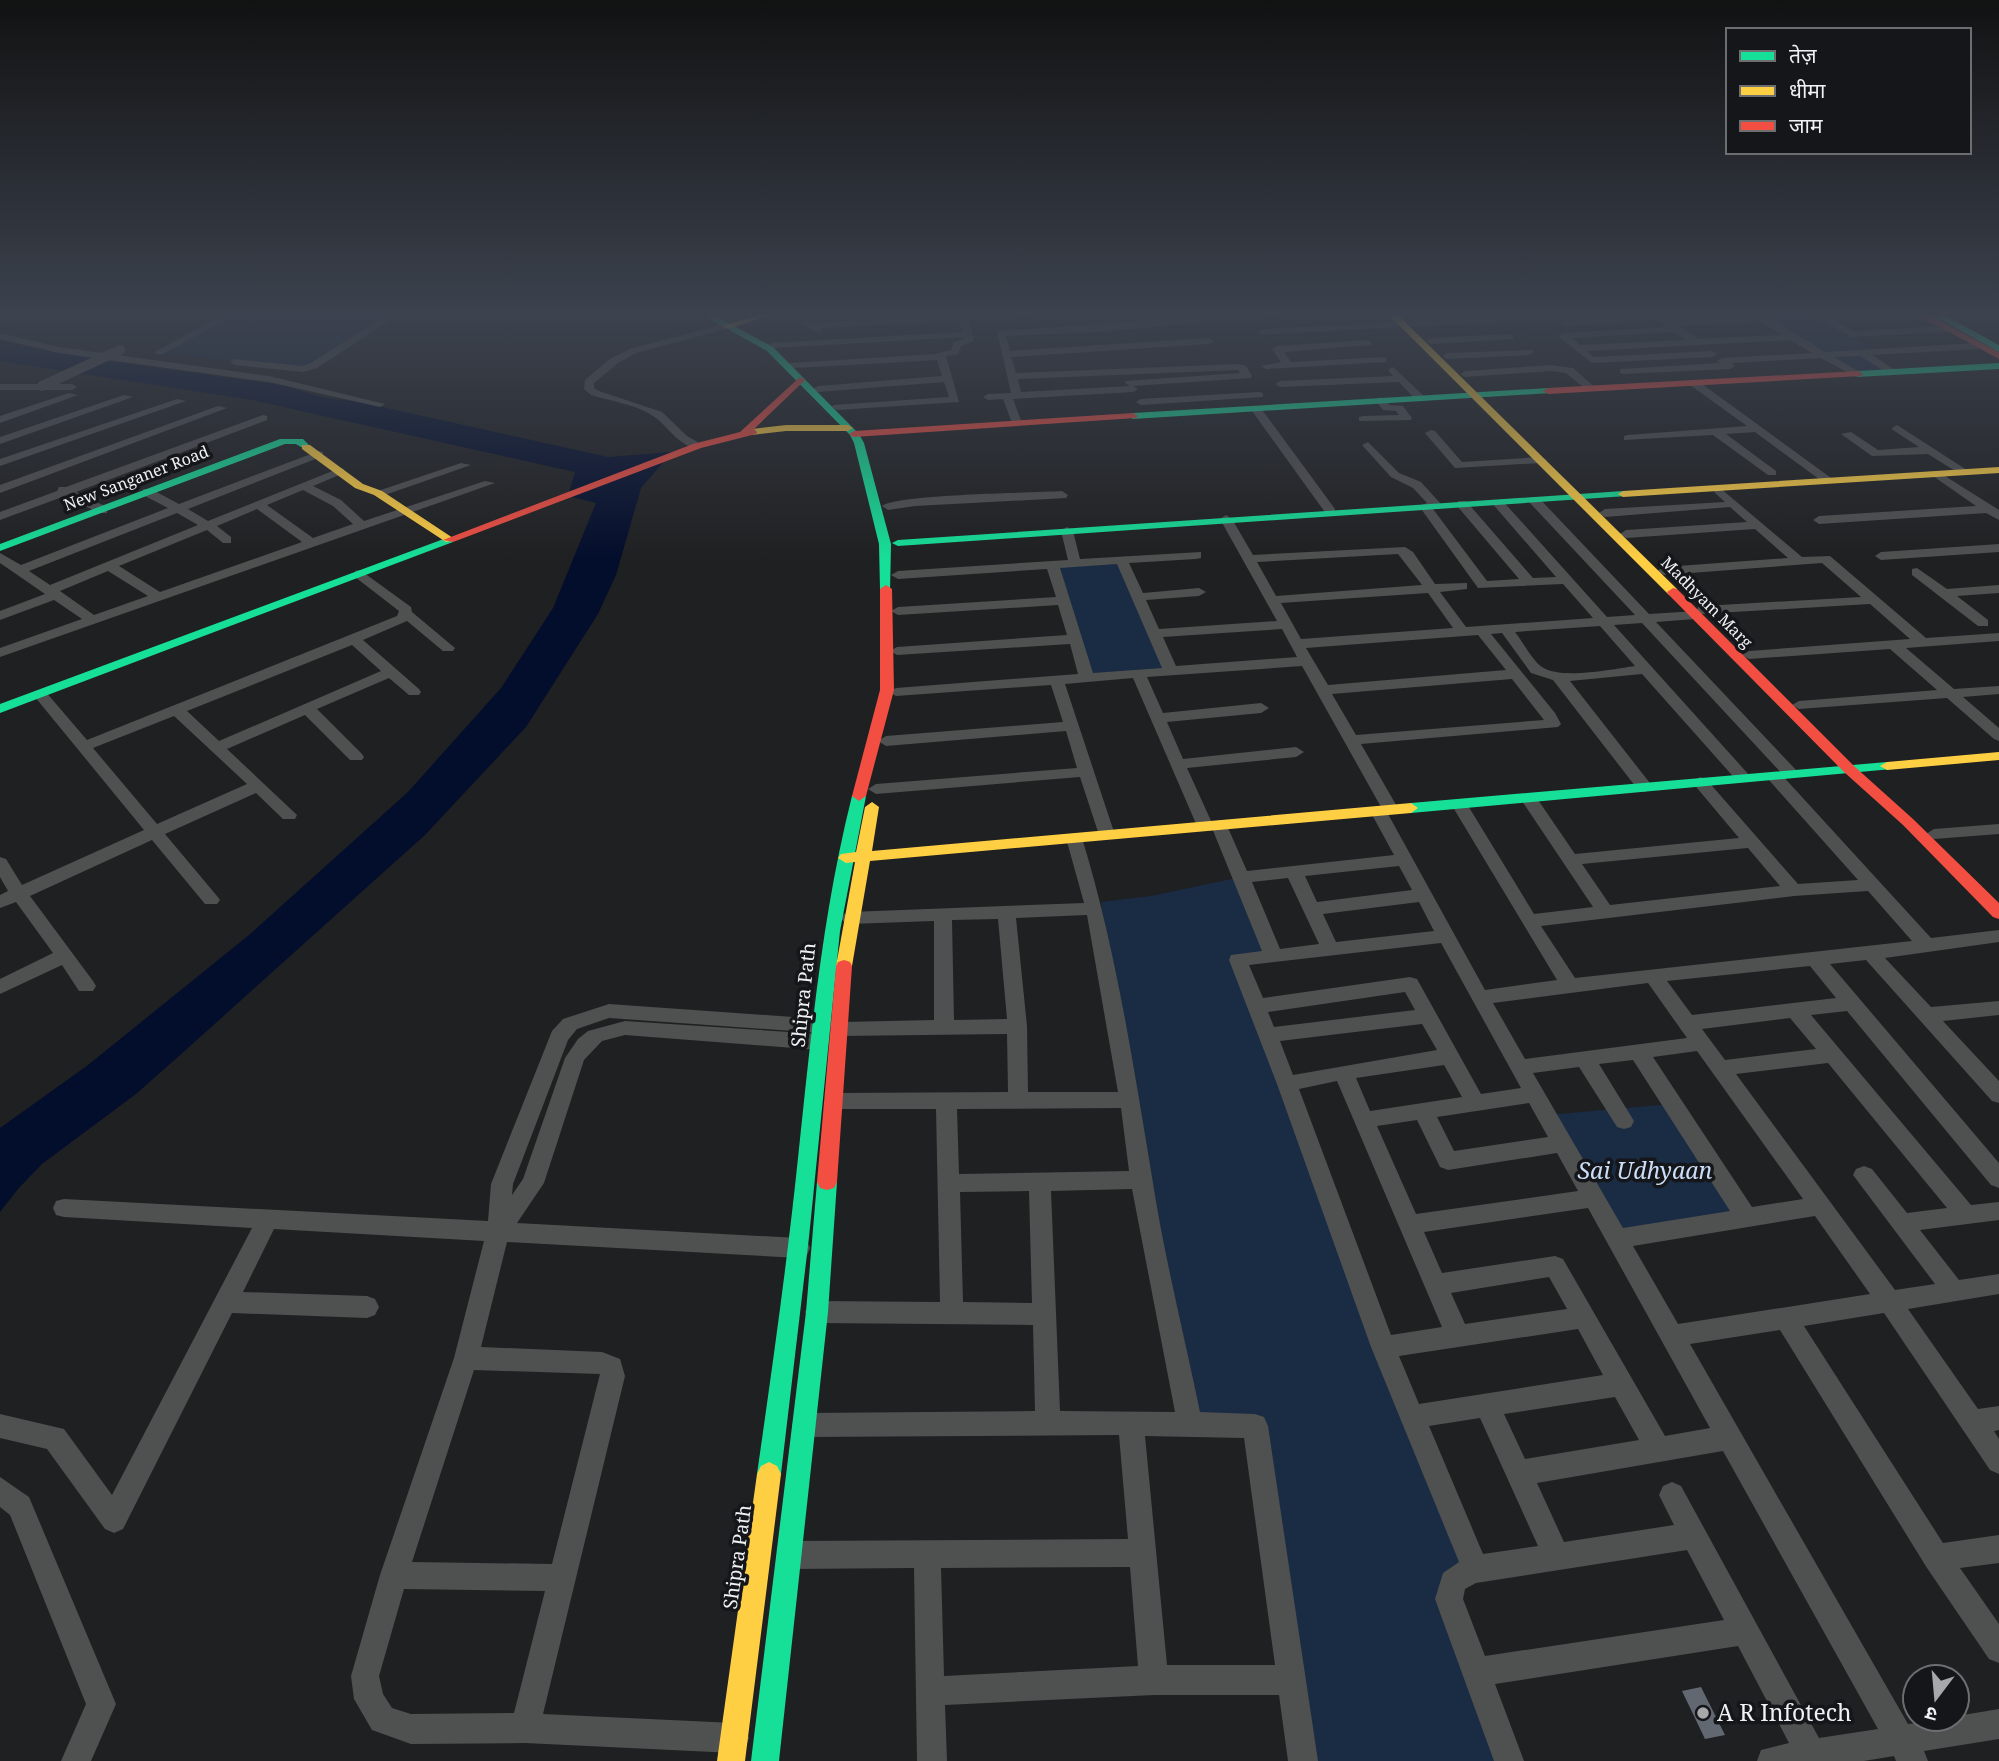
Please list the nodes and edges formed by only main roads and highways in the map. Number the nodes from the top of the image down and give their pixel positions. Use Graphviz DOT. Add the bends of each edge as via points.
graph roads {
  1 [pos="777,395"];
  2 [pos="819,395"];
  3 [pos="825,395"];
  4 [pos="1248,395"];
  5 [pos="1261,395"];
  6 [pos="1478,395"];
  7 [pos="1482,395"];
  8 [pos="744,432"];
  9 [pos="855,432"];
  10 [pos="1999,470"];
  11 [pos="1583,497"];
  12 [pos="450,540"];
  13 [pos="898,543"];
  14 [pos="0,548"];
  15 [pos="1699,612"];
  16 [pos="0,709"];
  17 [pos="1995,760"];
  18 [pos="1856,769"];
  19 [pos="861,857"];
  20 [pos="842,858"];
  21 [pos="1999,899"];
  22 [pos="1999,913"];
  23 [pos="733,1750"];
  24 [pos="765,1761"];
  1 -- 8 [label="main road"];
  2 -- 9 [label="main road, Shipra Path"];
  3 -- 9 [label="main road, Shipra Path"];
  4 -- 9 [label="main road" via="1017,423"];
  5 -- 6 [label="main road" via="1297,405"];
  7 -- 11 [label="main road, Madhyam Marg"];
  7 -- 11 [label="main road, Madhyam Marg" via="1541,460"];
  8 -- 9 [label="main road" via="786,428"];
  8 -- 12 [label="main road"];
  9 -- 13 [label="main road, Shipra Path" via="874,450"];
  9 -- 20 [label="main road, Shipra Path" via="885,544 887,690"];
  10 -- 11 [label="main road"];
  11 -- 13 [label="main road"];
  11 -- 15 [label="main road, Madhyam Marg"];
  11 -- 15 [label="main road, Madhyam Marg" via="1664,571"];
  12 -- 14 [label="main road, New Sanganer Road" via="378,493 359,486 299,441 284,441"];
  12 -- 16 [label="main road"];
  13 -- 19 [label="main road, Shipra Path" via="896,692"];
  15 -- 18 [label="main road, Madhyam Marg"];
  15 -- 18 [label="main road, Madhyam Marg" via="1749,655"];
  17 -- 18 [label="main road"];
  18 -- 19 [label="main road"];
  18 -- 21 [label="main road, Madhyam Marg" via="1934,834"];
  18 -- 22 [label="main road, Madhyam Marg"];
  19 -- 20 [label="main road"];
  19 -- 24 [label="main road, Shipra Path" via="850,918 817,1312"];
  20 -- 23 [label="main road, Shipra Path" via="829,940 799,1248"];
}
